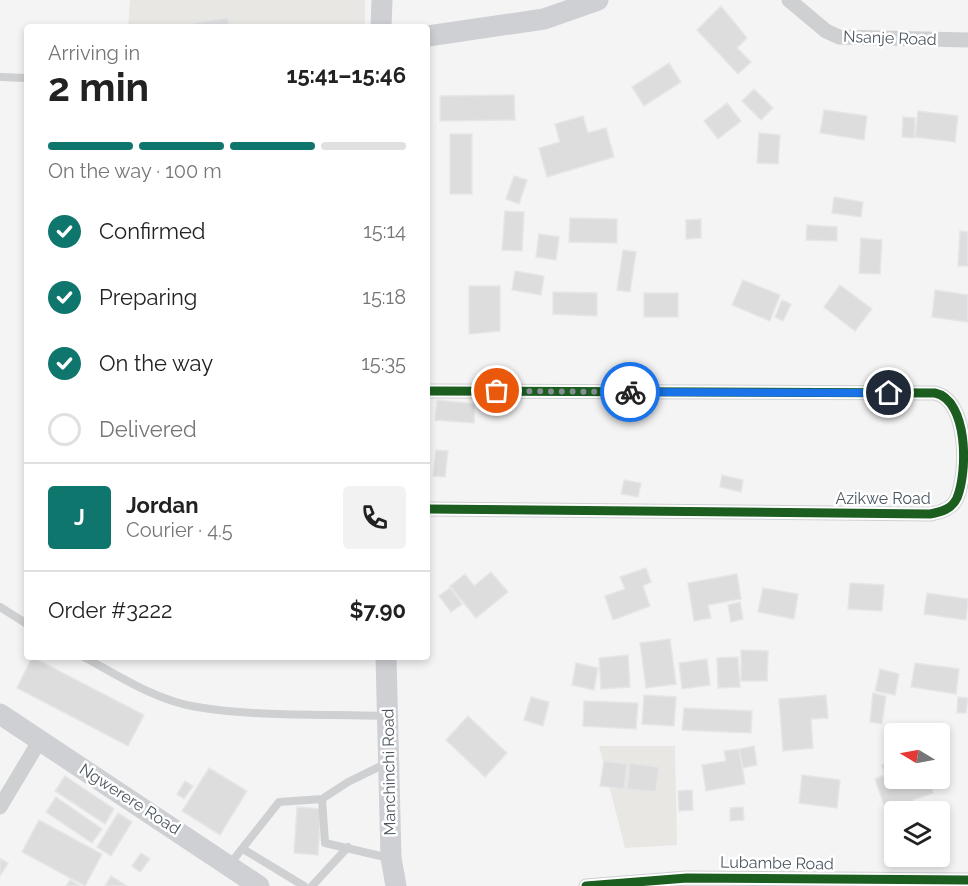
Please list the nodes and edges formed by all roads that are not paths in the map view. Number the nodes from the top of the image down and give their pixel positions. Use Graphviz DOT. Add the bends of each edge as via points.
graph roads {
  1 [pos="382,0"];
  2 [pos="598,0"];
  3 [pos="789,0"];
  4 [pos="381,24"];
  5 [pos="430,36"];
  6 [pos="968,40"];
  7 [pos="0,77"];
  8 [pos="24,78"];
  9 [pos="430,391"];
  10 [pos="430,509"];
  11 [pos="0,607"];
  12 [pos="24,622"];
  13 [pos="90,660"];
  14 [pos="386,660"];
  15 [pos="0,714"];
  16 [pos="387,716"];
  17 [pos="40,740"];
  18 [pos="387,763"];
  19 [pos="322,799"];
  20 [pos="0,807"];
  21 [pos="348,847"];
  22 [pos="236,857"];
  23 [pos="391,858"];
  24 [pos="968,880"];
  25 [pos="687,882"];
  26 [pos="260,886"];
  27 [pos="304,886"];
  28 [pos="312,886"];
  29 [pos="396,886"];
  30 [pos="586,886"];
  1 -- 4 [label="street"];
  2 -- 5 [label="street" via="544,19"];
  3 -- 6 [label="street, Nsanje Road" via="839,37"];
  7 -- 8 [label="lane"];
  9 -- 10 [label="street, Azikwe Road" via="935,393 947,396 958,408 965,459 957,500 940,513 930,514"];
  11 -- 12 [label="lane"];
  13 -- 16 [label="lane" via="147,690 196,707"];
  14 -- 16 [label="street, Manchinchi Road"];
  15 -- 17 [label="street, Ngwerere Road"];
  16 -- 18 [label="street, Manchinchi Road"];
  17 -- 20 [label="street"];
  17 -- 22 [label="street, Ngwerere Road"];
  18 -- 19 [label="lane"];
  18 -- 23 [label="street, Manchinchi Road"];
  19 -- 21 [label="lane" via="325,843"];
  19 -- 22 [label="lane" via="279,802"];
  21 -- 23 [label="lane"];
  21 -- 28 [label="lane"];
  22 -- 26 [label="street, Ngwerere Road"];
  22 -- 27 [label="lane"];
  23 -- 29 [label="street, Manchinchi Road"];
  24 -- 25 [label="street, Lubambe Road"];
  25 -- 30 [label="street, Lubambe Road"];
}
